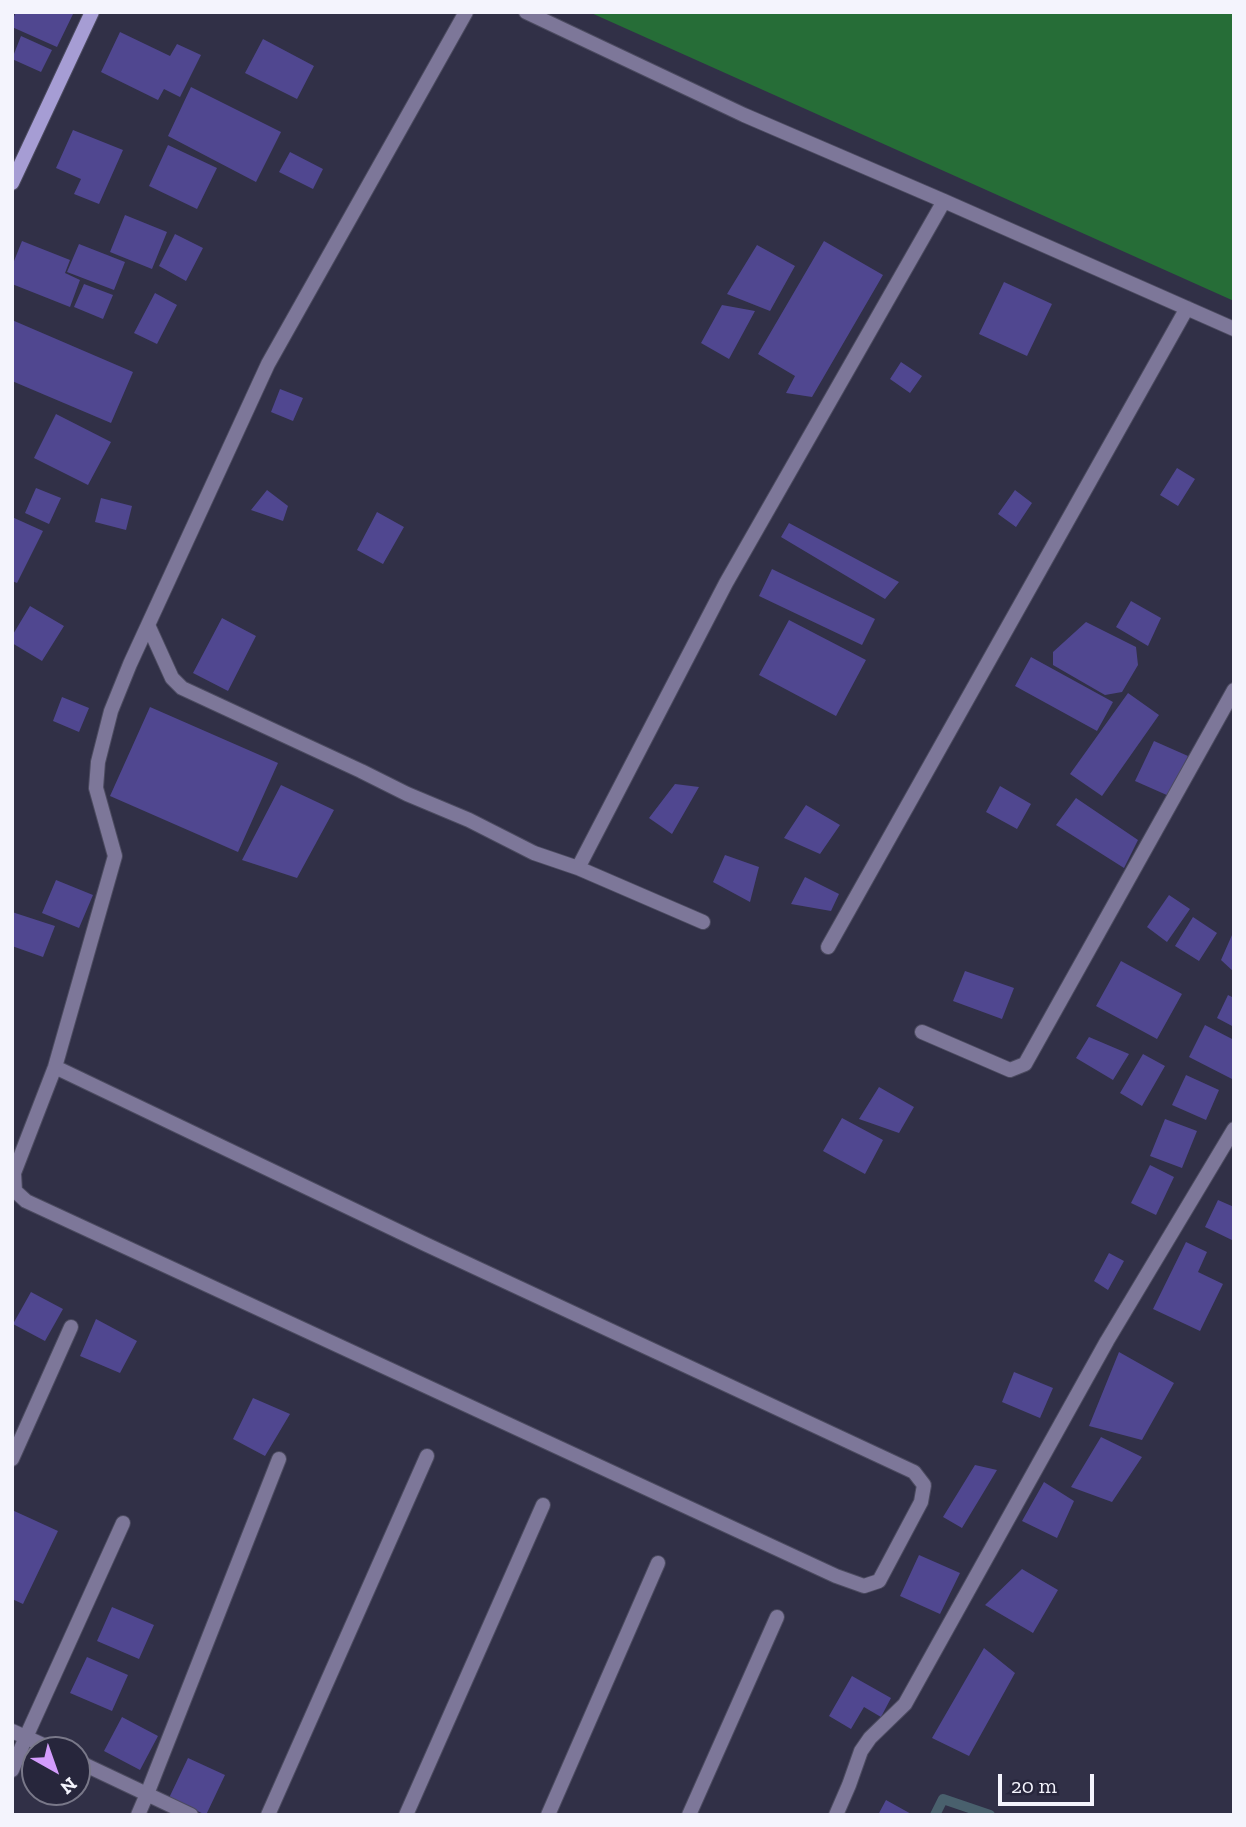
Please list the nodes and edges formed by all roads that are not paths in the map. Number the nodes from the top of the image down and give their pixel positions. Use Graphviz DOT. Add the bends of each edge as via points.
graph roads {
  1 [pos="92,12"];
  2 [pos="466,12"];
  3 [pos="526,12"];
  4 [pos="12,183"];
  5 [pos="944,201"];
  6 [pos="1187,308"];
  7 [pos="1234,329"];
  8 [pos="148,625"];
  9 [pos="1234,690"];
  10 [pos="578,868"];
  11 [pos="702,922"];
  12 [pos="828,947"];
  13 [pos="922,1032"];
  14 [pos="55,1067"];
  15 [pos="1234,1129"];
  16 [pos="71,1327"];
  17 [pos="427,1456"];
  18 [pos="12,1459"];
  19 [pos="279,1459"];
  20 [pos="543,1505"];
  21 [pos="123,1523"];
  22 [pos="658,1563"];
  23 [pos="777,1617"];
  24 [pos="19,1734"];
  25 [pos="91,1768"];
  26 [pos="12,1770"];
  27 [pos="148,1794"];
  28 [pos="138,1815"];
  29 [pos="191,1815"];
  30 [pos="268,1815"];
  31 [pos="406,1815"];
  32 [pos="548,1815"];
  33 [pos="689,1815"];
  34 [pos="836,1815"];
  1 -- 4 [label="street"];
  2 -- 8 [label="street" via="268,364"];
  3 -- 5 [label="street" via="744,115"];
  5 -- 6 [label="street"];
  5 -- 10 [label="street" via="726,583"];
  6 -- 7 [label="street"];
  6 -- 12 [label="street"];
  8 -- 10 [label="street" via="172,678 182,688 534,853"];
  8 -- 14 [label="street" via="111,711 98,762 96,788 114,856"];
  9 -- 13 [label="street" via="1025,1064 1010,1070"];
  10 -- 11 [label="street"];
  14 -- 14 [label="street" via="14,1173 15,1191 26,1201 836,1576 864,1586 879,1581 921,1502 924,1485 914,1472"];
  15 -- 34 [label="street" via="1107,1341 905,1704 861,1751"];
  16 -- 18 [label="street"];
  17 -- 30 [label="street"];
  19 -- 27 [label="street"];
  20 -- 31 [label="street"];
  21 -- 24 [label="street"];
  22 -- 32 [label="street"];
  23 -- 33 [label="street"];
  24 -- 26 [label="street"];
  25 -- 27 [label="street"];
  27 -- 28 [label="street"];
  27 -- 29 [label="street"];
}
